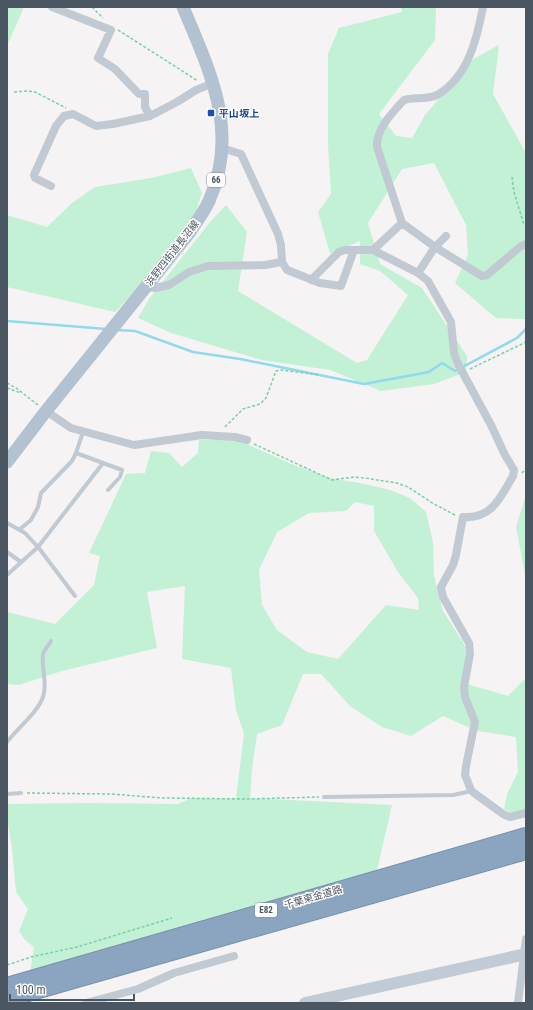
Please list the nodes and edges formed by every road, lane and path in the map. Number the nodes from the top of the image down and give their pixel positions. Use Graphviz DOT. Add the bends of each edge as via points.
graph roads {
  1 [pos="52,7"];
  2 [pos="92,7"];
  3 [pos="184,7"];
  4 [pos="484,7"];
  5 [pos="107,21"];
  6 [pos="117,29"];
  7 [pos="210,86"];
  8 [pos="14,92"];
  9 [pos="73,114"];
  10 [pos="150,116"];
  11 [pos="222,148"];
  12 [pos="512,177"];
  13 [pos="51,186"];
  14 [pos="402,223"];
  15 [pos="526,226"];
  16 [pos="446,236"];
  17 [pos="526,244"];
  18 [pos="435,247"];
  19 [pos="354,250"];
  20 [pos="373,250"];
  21 [pos="282,262"];
  22 [pos="418,273"];
  23 [pos="311,280"];
  24 [pos="146,286"];
  25 [pos="526,342"];
  26 [pos="462,373"];
  27 [pos="320,375"];
  28 [pos="7,382"];
  29 [pos="7,388"];
  30 [pos="23,394"];
  31 [pos="46,411"];
  32 [pos="221,428"];
  33 [pos="83,432"];
  34 [pos="247,440"];
  35 [pos="76,453"];
  36 [pos="7,462"];
  37 [pos="103,463"];
  38 [pos="108,490"];
  39 [pos="463,517"];
  40 [pos="7,523"];
  41 [pos="20,529"];
  42 [pos="38,547"];
  43 [pos="7,552"];
  44 [pos="21,562"];
  45 [pos="7,575"];
  46 [pos="75,596"];
  47 [pos="51,641"];
  48 [pos="7,742"];
  49 [pos="471,790"];
  50 [pos="21,793"];
  51 [pos="7,794"];
  52 [pos="324,797"];
  53 [pos="526,813"];
  54 [pos="526,836"];
  55 [pos="526,851"];
  56 [pos="172,918"];
  57 [pos="526,939"];
  58 [pos="525,954"];
  59 [pos="234,956"];
  60 [pos="7,965"];
  61 [pos="7,986"];
  62 [pos="7,999"];
  63 [pos="86,1003"];
  64 [pos="305,1003"];
  65 [pos="518,1003"];
  1 -- 10 [label="street" via="111,30 98,58 115,69 139,94 145,94 145,107"];
  2 -- 5 [label="path"];
  3 -- 7 [label="main road, 浜野四街道長沼線 / 66"];
  4 -- 14 [label="street" via="473,48 463,68 450,85 436,95 404,100 379,132 377,147"];
  6 -- 7 [label="path"];
  7 -- 10 [label="street" via="196,90"];
  7 -- 11 [label="main road, 浜野四街道長沼線 / 66" via="222,123"];
  8 -- 9 [label="path" via="35,92 69,109"];
  9 -- 10 [label="street" via="96,126"];
  9 -- 13 [label="street" via="64,116 56,126 34,175"];
  11 -- 21 [label="street" via="241,154 278,234"];
  11 -- 24 [label="main road, 浜野四街道長沼線 / 66" via="218,175 208,203 190,232"];
  12 -- 15 [label="path" via="514,192"];
  14 -- 18 [label="street"];
  14 -- 20 [label="street"];
  16 -- 18 [label="street"];
  17 -- 18 [label="street" via="487,275 482,276"];
  18 -- 22 [label="street"];
  19 -- 20 [label="street"];
  19 -- 23 [label="street" via="339,252"];
  19 -- 23 [label="street" via="341,286"];
  20 -- 22 [label="street"];
  21 -- 23 [label="street" via="287,270"];
  21 -- 24 [label="street" via="265,265 208,266 189,272 169,285 155,288"];
  22 -- 26 [label="street" via="428,281 451,322 454,353"];
  24 -- 31 [label="main road, 浜野四街道長沼線 / 66"];
  25 -- 26 [label="path"];
  26 -- 39 [label="street" via="514,470 513,476 491,510 473,518"];
  27 -- 32 [label="path" via="276,371 266,398 260,404 244,409"];
  28 -- 30 [label="path"];
  29 -- 30 [label="path"];
  30 -- 31 [label="path"];
  31 -- 33 [label="street" via="71,428"];
  31 -- 36 [label="main road, 浜野四街道長沼線 / 66"];
  33 -- 34 [label="street" via="134,445 202,435"];
  33 -- 35 [label="lane"];
  34 -- 39 [label="path" via="332,480 354,477 397,483"];
  35 -- 37 [label="lane"];
  35 -- 41 [label="lane" via="72,461 40,493 38,507 31,520"];
  37 -- 38 [label="lane" via="122,470 120,477"];
  37 -- 42 [label="lane"];
  39 -- 49 [label="street" via="456,555 441,587 443,597 469,643 470,654 464,697 475,722 465,775"];
  40 -- 41 [label="lane"];
  41 -- 42 [label="lane"];
  42 -- 44 [label="lane"];
  42 -- 46 [label="lane"];
  43 -- 44 [label="lane"];
  44 -- 45 [label="lane"];
  47 -- 48 [label="lane" via="43,653 46,686 43,698"];
  49 -- 52 [label="lane" via="452,795"];
  49 -- 53 [label="street" via="510,818"];
  50 -- 51 [label="lane"];
  50 -- 52 [label="path" via="248,799"];
  54 -- 61 [label="highway, 千葉東金道路 / E82"];
  55 -- 62 [label="highway, 千葉東金道路 / E82"];
  56 -- 60 [label="path" via="77,948 31,957"];
  57 -- 58 [label="street"];
  58 -- 64 [label="street"];
  58 -- 65 [label="street"];
  59 -- 63 [label="street"];
}
